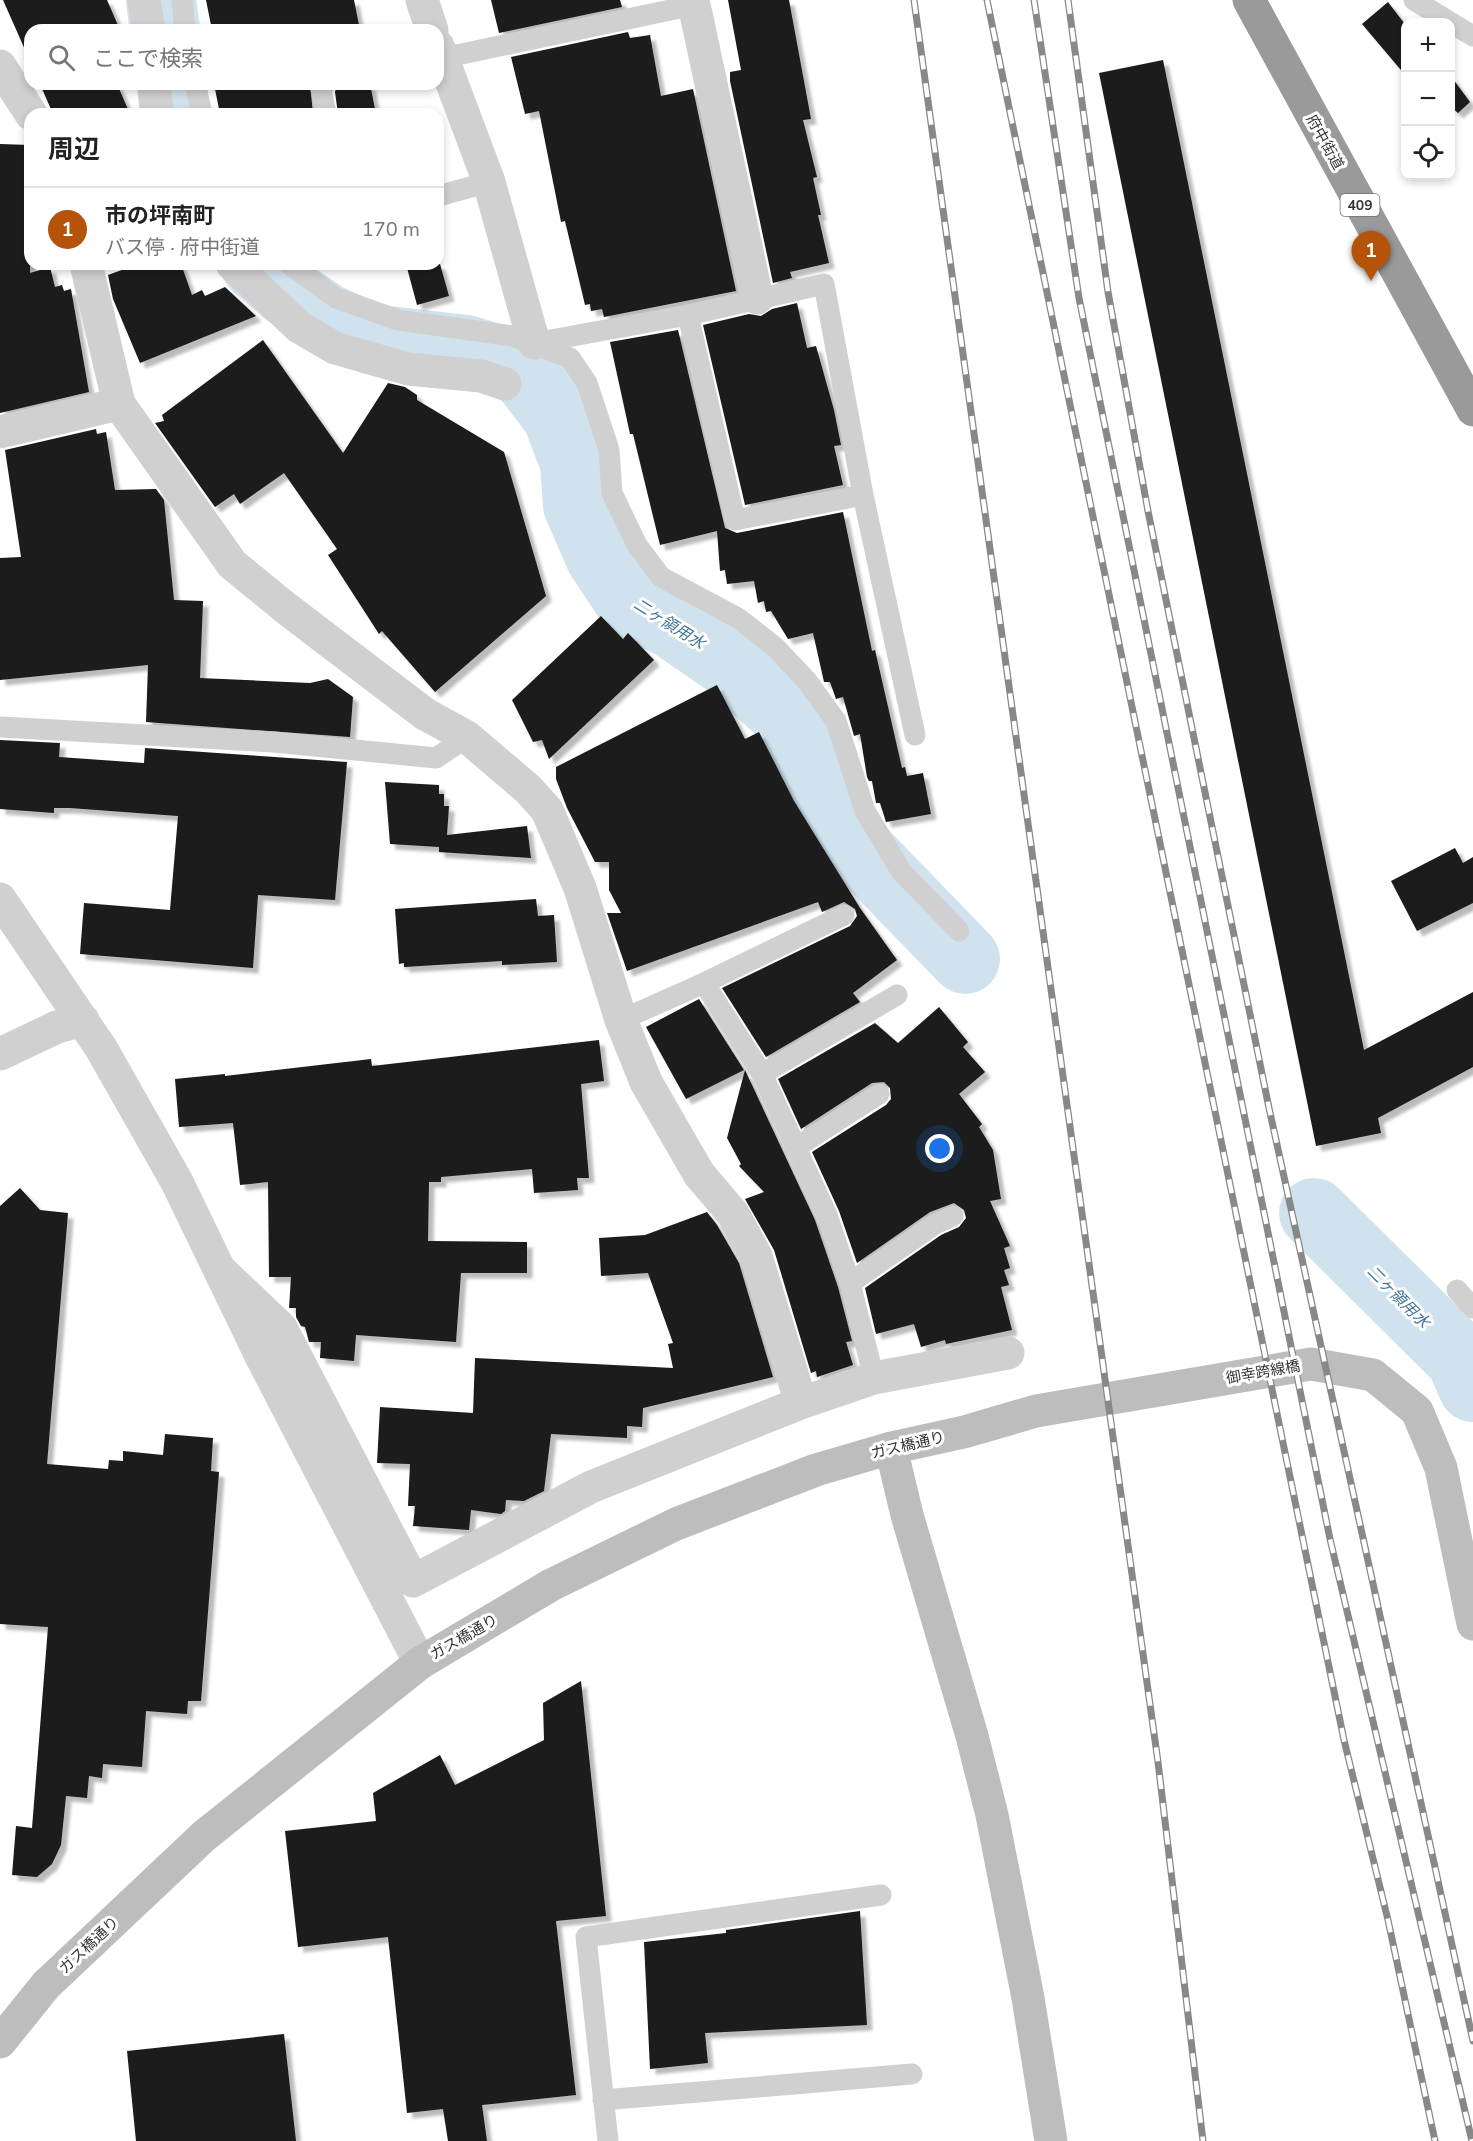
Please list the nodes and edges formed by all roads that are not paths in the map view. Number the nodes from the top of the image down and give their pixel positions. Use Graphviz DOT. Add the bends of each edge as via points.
graph roads {
  1 [pos="144,0"];
  2 [pos="182,0"];
  3 [pos="422,0"];
  4 [pos="1249,0"];
  5 [pos="1414,0"];
  6 [pos="693,3"];
  7 [pos="148,24"];
  8 [pos="184,24"];
  9 [pos="430,24"];
  10 [pos="1473,36"];
  11 [pos="444,47"];
  12 [pos="444,64"];
  13 [pos="0,66"];
  14 [pos="155,90"];
  15 [pos="196,90"];
  16 [pos="321,90"];
  17 [pos="27,108"];
  18 [pos="156,108"];
  19 [pos="201,108"];
  20 [pos="325,108"];
  21 [pos="489,182"];
  22 [pos="444,194"];
  23 [pos="87,270"];
  24 [pos="238,270"];
  25 [pos="297,270"];
  26 [pos="757,298"];
  27 [pos="688,315"];
  28 [pos="534,343"];
  29 [pos="506,384"];
  30 [pos="1472,403"];
  31 [pos="119,404"];
  32 [pos="0,432"];
  33 [pos="863,495"];
  34 [pos="0,727"];
  35 [pos="915,735"];
  36 [pos="467,737"];
  37 [pos="0,899"];
  38 [pos="844,915"];
  39 [pos="959,931"];
  40 [pos="704,983"];
  41 [pos="897,995"];
  42 [pos="83,1020"];
  43 [pos="621,1020"];
  44 [pos="0,1054"];
  45 [pos="762,1074"];
  46 [pos="879,1094"];
  47 [pos="795,1148"];
  48 [pos="953,1216"];
  49 [pos="222,1272"];
  50 [pos="849,1283"];
  51 [pos="1457,1290"];
  52 [pos="1473,1308"];
  53 [pos="1008,1353"];
  54 [pos="874,1378"];
  55 [pos="801,1402"];
  56 [pos="1036,1411"];
  57 [pos="891,1448"];
  58 [pos="1473,1624"];
  59 [pos="420,1663"];
  60 [pos="881,1895"];
  61 [pos="0,2042"];
  62 [pos="912,2074"];
  63 [pos="603,2100"];
  64 [pos="608,2141"];
  65 [pos="1051,2141"];
  1 -- 7 [label="street"];
  2 -- 8 [label="lane"];
  3 -- 9 [label="street"];
  4 -- 30 [label="highway, 府中街道 / 409"];
  5 -- 10 [label="lane"];
  6 -- 11 [label="lane"];
  6 -- 26 [label="street"];
  12 -- 21 [label="street"];
  13 -- 17 [label="street"];
  14 -- 18 [label="street"];
  15 -- 19 [label="lane"];
  16 -- 20 [label="lane"];
  21 -- 22 [label="lane"];
  21 -- 28 [label="street"];
  23 -- 31 [label="street"];
  24 -- 29 [label="street" via="299,327 335,348 408,369 481,376"];
  25 -- 28 [label="lane" via="336,298 398,320 513,336"];
  26 -- 27 [label="lane"];
  26 -- 33 [label="lane" via="824,284"];
  27 -- 28 [label="lane"];
  27 -- 33 [label="lane" via="735,520"];
  28 -- 39 [label="lane" via="570,358 587,383 609,450 612,493 637,545 661,577 738,618 775,647 807,681 836,721 865,811 883,841 902,871"];
  31 -- 32 [label="street"];
  31 -- 36 [label="street" via="232,564 425,714"];
  33 -- 35 [label="lane"];
  34 -- 36 [label="lane" via="274,742 436,758"];
  36 -- 43 [label="street" via="547,810 580,888"];
  37 -- 42 [label="street"];
  38 -- 40 [label="lane"];
  40 -- 43 [label="lane"];
  40 -- 45 [label="lane"];
  41 -- 45 [label="lane"];
  42 -- 44 [label="street" via="57,1027"];
  42 -- 49 [label="street" via="177,1182"];
  43 -- 55 [label="street" via="646,1082 699,1174 733,1214 756,1256"];
  45 -- 47 [label="lane"];
  46 -- 47 [label="lane"];
  47 -- 50 [label="lane" via="827,1215"];
  48 -- 50 [label="lane" via="935,1224"];
  49 -- 55 [label="street" via="281,1328 413,1581 591,1487"];
  49 -- 59 [label="street" via="262,1358"];
  50 -- 54 [label="lane"];
  51 -- 52 [label="lane"];
  53 -- 54 [label="street"];
  54 -- 55 [label="street"];
  56 -- 57 [label="main road, ガス橋通り"];
  56 -- 58 [label="main road, 御幸跨線橋" via="1311,1364 1373,1375 1417,1411 1441,1468"];
  57 -- 59 [label="main road, ガス橋通り" via="816,1470 676,1524 551,1586"];
  57 -- 65 [label="main road" via="906,1515 992,1815 1029,1998"];
  59 -- 61 [label="main road, ガス橋通り" via="204,1836 46,1985"];
  60 -- 63 [label="lane" via="586,1937"];
  62 -- 63 [label="lane"];
  63 -- 64 [label="lane"];
}
